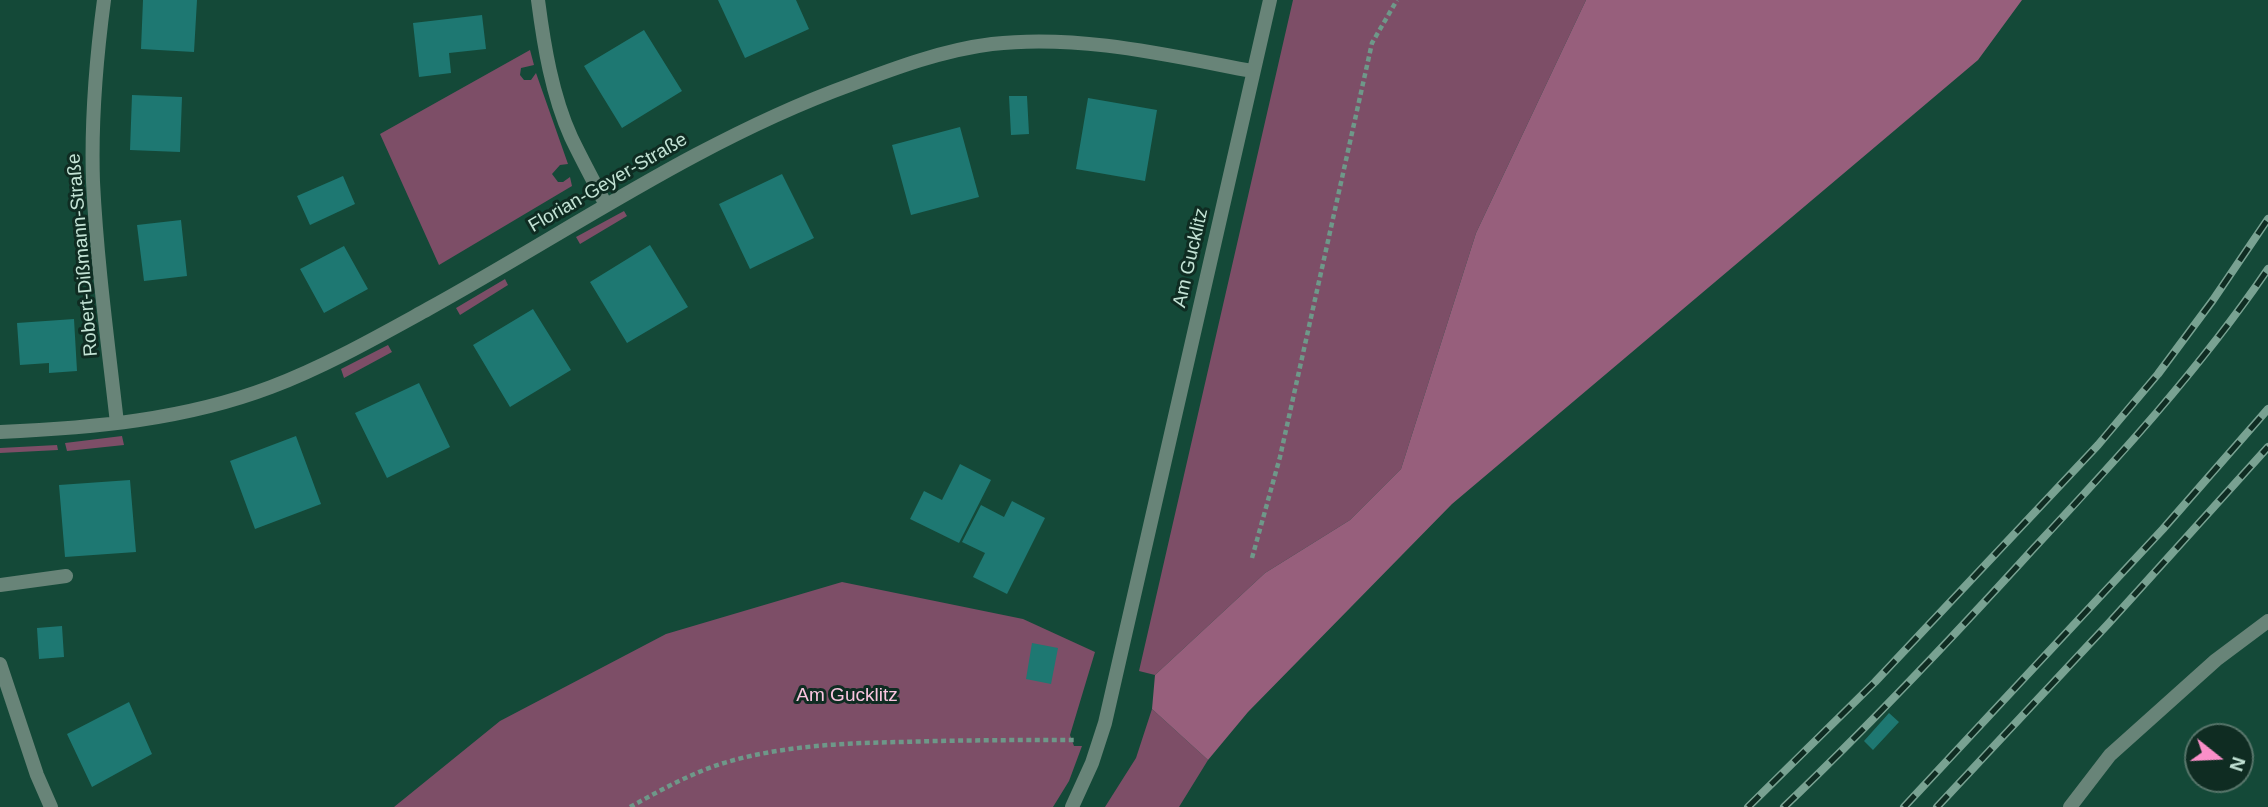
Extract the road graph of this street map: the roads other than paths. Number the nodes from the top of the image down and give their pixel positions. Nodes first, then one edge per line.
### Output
1 (104, 0) edge
2 (538, 0) edge
3 (1270, 0) edge
4 (1252, 71) junction
5 (606, 205) junction
6 (117, 423) junction
7 (0, 432) edge
8 (66, 576) dead end
9 (0, 584) edge
10 (2268, 621) edge
11 (0, 664) edge
12 (51, 807) edge
13 (1072, 807) edge
14 (2070, 807) edge

1 - 6 street, Robert-Dißmann-Straße
2 - 5 street
3 - 4 street, Am Gucklitz
4 - 5 street, Florian-Geyer-Straße
4 - 13 street, Am Gucklitz
5 - 6 street, Florian-Geyer-Straße
6 - 7 street, Florian-Geyer-Straße
8 - 9 street
10 - 14 street
11 - 12 street

